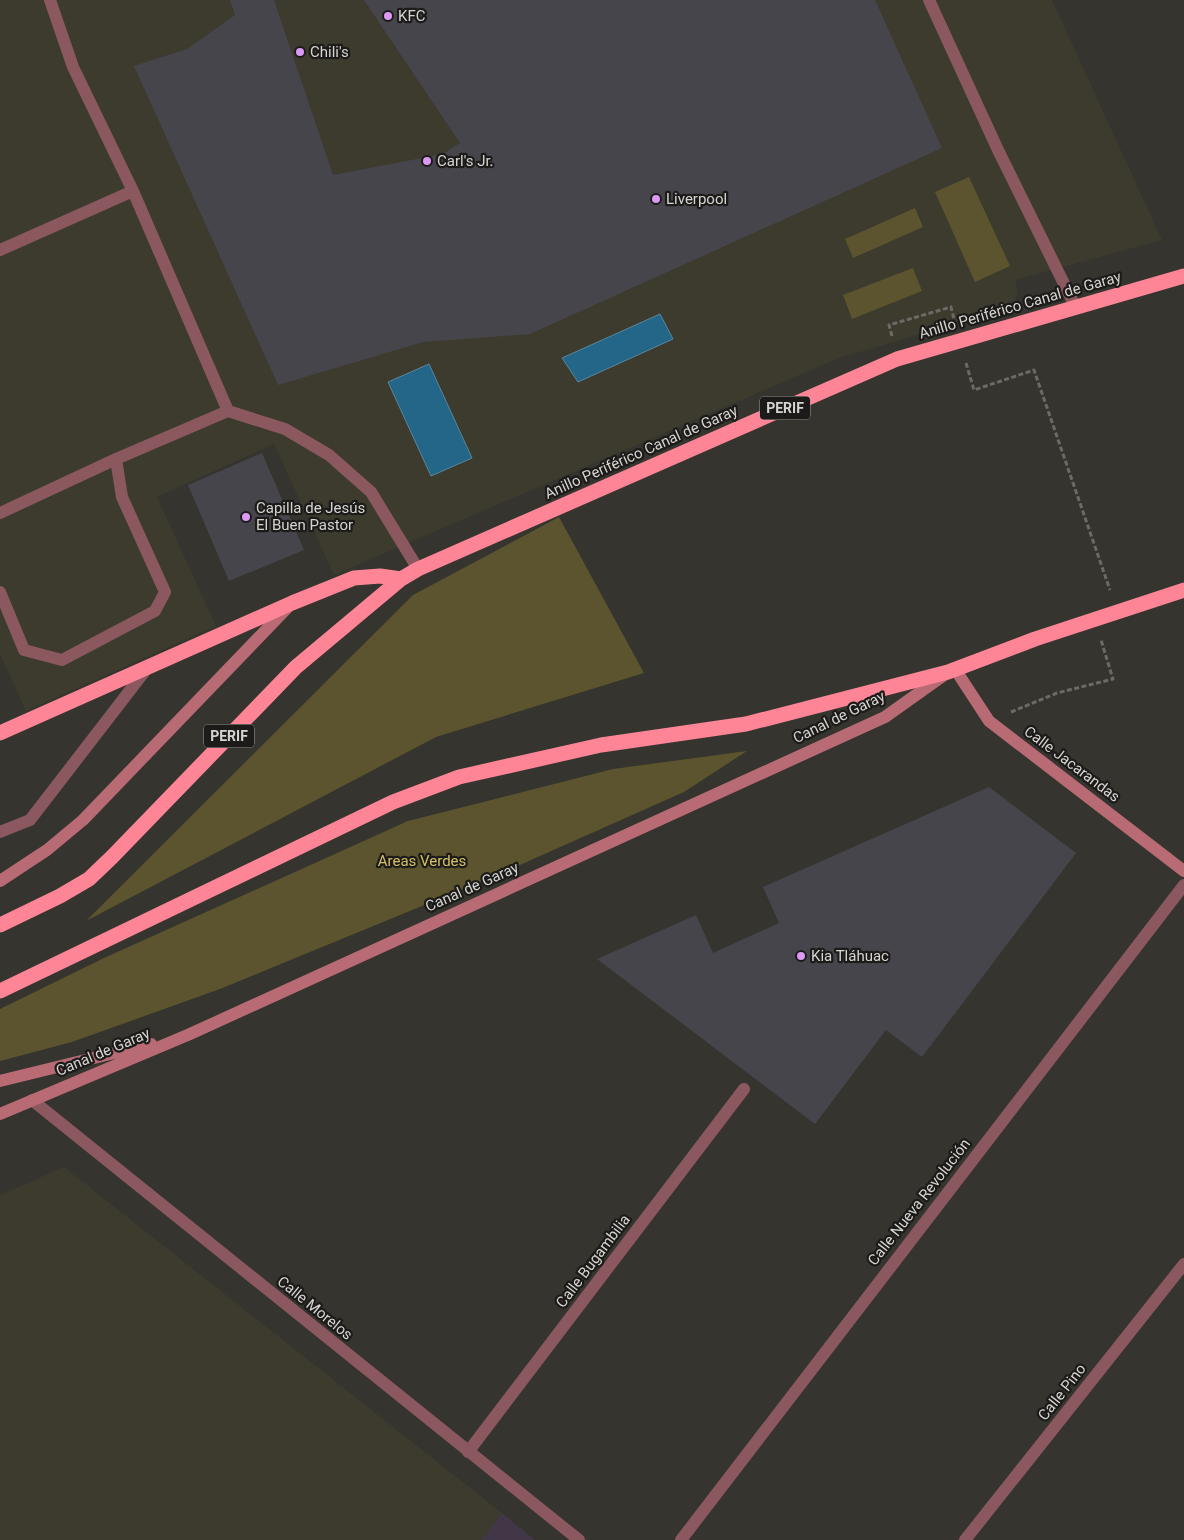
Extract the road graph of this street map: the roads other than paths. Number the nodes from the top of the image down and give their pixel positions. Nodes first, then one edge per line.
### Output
1 (50, 0) edge
2 (929, 0) edge
3 (133, 191) junction
4 (0, 250) edge
5 (1184, 276) edge
6 (1076, 308) junction
7 (228, 411) junction
8 (116, 459) junction
9 (0, 513) edge
10 (418, 569) junction
11 (401, 579) junction
12 (1184, 590) edge
13 (0, 592) edge
14 (292, 603) junction
15 (148, 667) junction
16 (952, 670) junction
17 (0, 733) edge
18 (0, 832) edge
19 (1184, 871) edge
20 (0, 882) edge
21 (1184, 885) edge
22 (0, 925) edge
23 (0, 991) edge
24 (190, 1034) junction
25 (0, 1081) edge
26 (744, 1089) dead end
27 (32, 1100) junction
28 (0, 1114) edge
29 (1184, 1264) edge
30 (468, 1452) junction
31 (579, 1540) edge
32 (680, 1540) edge
33 (965, 1540) edge

1 - 3 street
2 - 6 street
3 - 4 street
3 - 7 street
5 - 6 highway, Anillo Periférico Canal de Garay / PERIF
6 - 10 highway, Anillo Periférico Canal de Garay / PERIF
7 - 8 street
7 - 10 street
8 - 9 street
8 - 13 street
10 - 11 highway, Anillo Periférico Canal de Garay / PERIF
11 - 14 highway
11 - 22 highway, PERIF
12 - 16 highway
14 - 15 highway
14 - 20 main road
15 - 17 highway
15 - 18 street
16 - 19 main road, Calle Jacarandas
16 - 23 highway
16 - 24 main road, Canal de Garay
21 - 32 street, Calle Nueva Revolución
24 - 25 main road
24 - 27 main road, Canal de Garay
26 - 30 street, Calle Bugambilia
27 - 28 main road, Canal de Garay
27 - 30 street, Calle Morelos
29 - 33 street, Calle Pino
30 - 31 street, Calle Morelos

